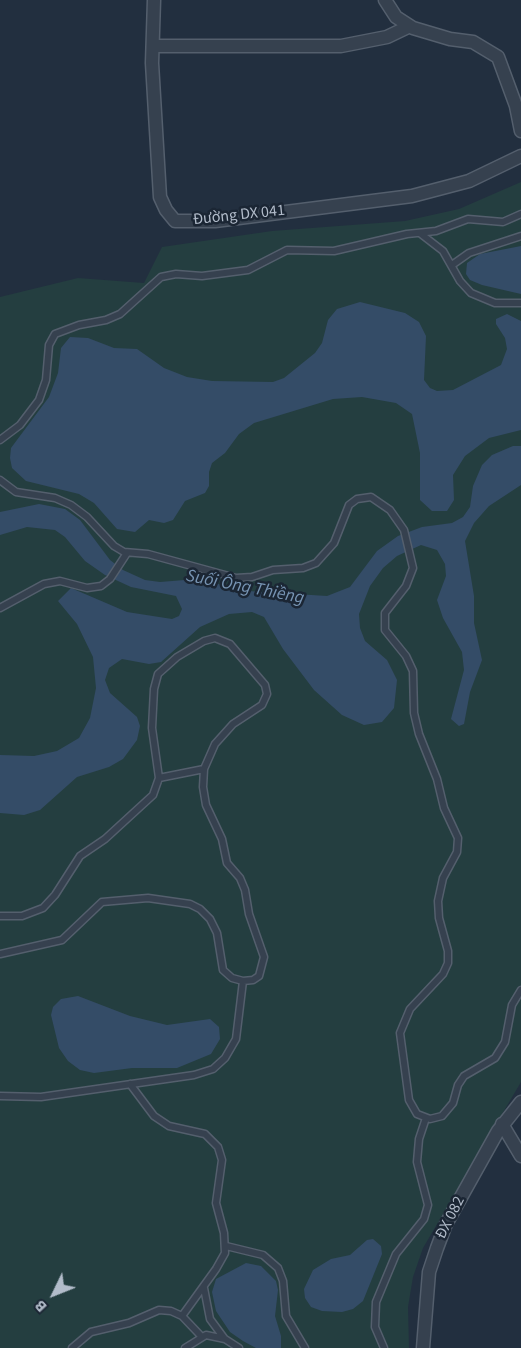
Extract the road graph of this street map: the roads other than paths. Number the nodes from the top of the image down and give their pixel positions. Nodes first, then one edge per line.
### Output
1 (154, 0) edge
2 (385, 0) edge
3 (410, 26) junction
4 (153, 46) junction
5 (521, 130) edge
6 (521, 156) edge
7 (521, 214) edge
8 (417, 233) junction
9 (521, 236) edge
10 (452, 265) junction
11 (521, 303) edge
12 (0, 440) edge
13 (0, 480) edge
14 (127, 553) junction
15 (0, 608) edge
16 (204, 769) junction
17 (159, 778) junction
18 (0, 916) edge
19 (0, 954) edge
20 (243, 981) junction
21 (521, 990) edge
22 (130, 1084) junction
23 (0, 1096) edge
24 (521, 1102) edge
25 (426, 1118) junction
26 (502, 1124) junction
27 (521, 1156) edge
28 (225, 1246) junction
29 (204, 1287) junction
30 (182, 1316) junction
31 (201, 1336) junction
32 (225, 1339) junction
33 (72, 1348) edge
34 (185, 1348) edge
35 (239, 1348) edge
36 (305, 1348) edge
37 (384, 1348) edge
38 (423, 1348) edge

1 - 4 street, Đường DX 041
2 - 3 street
3 - 4 street
3 - 5 street
4 - 6 street, Đường DX 041
7 - 8 lane
8 - 10 lane
8 - 12 lane
9 - 10 lane
10 - 11 lane
13 - 14 lane
14 - 15 lane
14 - 25 lane
16 - 17 lane
16 - 17 lane
16 - 20 lane
17 - 18 lane
19 - 20 lane
20 - 22 lane
21 - 25 lane
22 - 23 lane
22 - 28 lane
24 - 26 street, ĐX 082
25 - 37 lane
26 - 27 street
26 - 38 street, ĐX 082
28 - 29 lane
28 - 36 lane
29 - 30 lane
29 - 32 lane
30 - 31 lane
30 - 33 lane
31 - 32 lane
31 - 34 lane
32 - 35 lane

